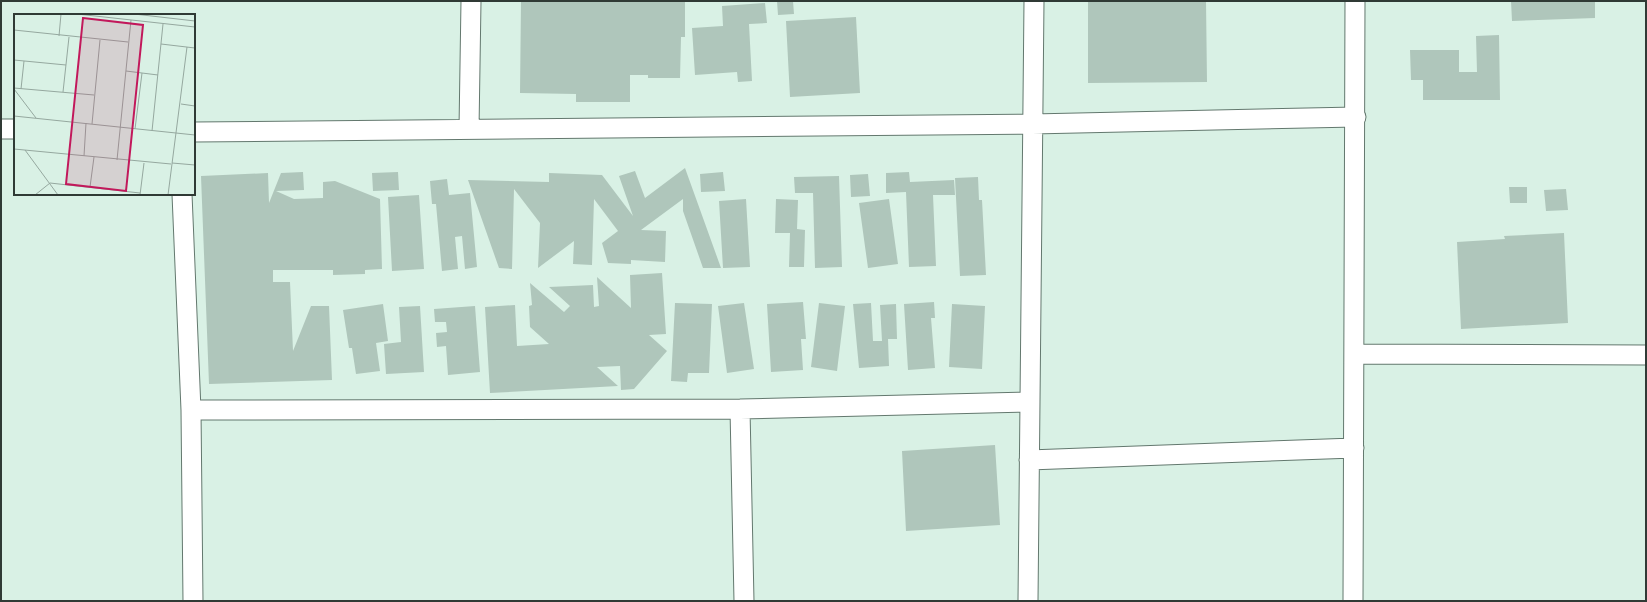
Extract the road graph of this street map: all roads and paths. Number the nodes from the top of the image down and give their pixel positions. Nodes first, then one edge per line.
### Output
1 (472, 1) edge
2 (1034, 1) edge
3 (1355, 1) edge
4 (1356, 116) junction
5 (1032, 124) junction
6 (1, 129) edge
7 (469, 129) junction
8 (14, 130) edge
9 (195, 132) edge
10 (182, 195) edge
11 (1355, 354) junction
12 (1646, 355) edge
13 (1029, 402) junction
14 (740, 409) junction
15 (191, 410) junction
16 (1354, 448) junction
17 (1029, 460) junction
18 (193, 601) edge
19 (744, 601) edge
20 (1028, 601) edge
21 (1354, 601) edge

1 - 7 street
2 - 5 street
3 - 4 street
4 - 5 street
4 - 11 street
5 - 7 street
5 - 13 street
6 - 8 street
7 - 9 street
10 - 15 street
11 - 12 street
11 - 16 street
13 - 14 street
13 - 17 street
14 - 15 street
14 - 19 street
15 - 18 street
16 - 17 street
16 - 21 street
17 - 20 street

